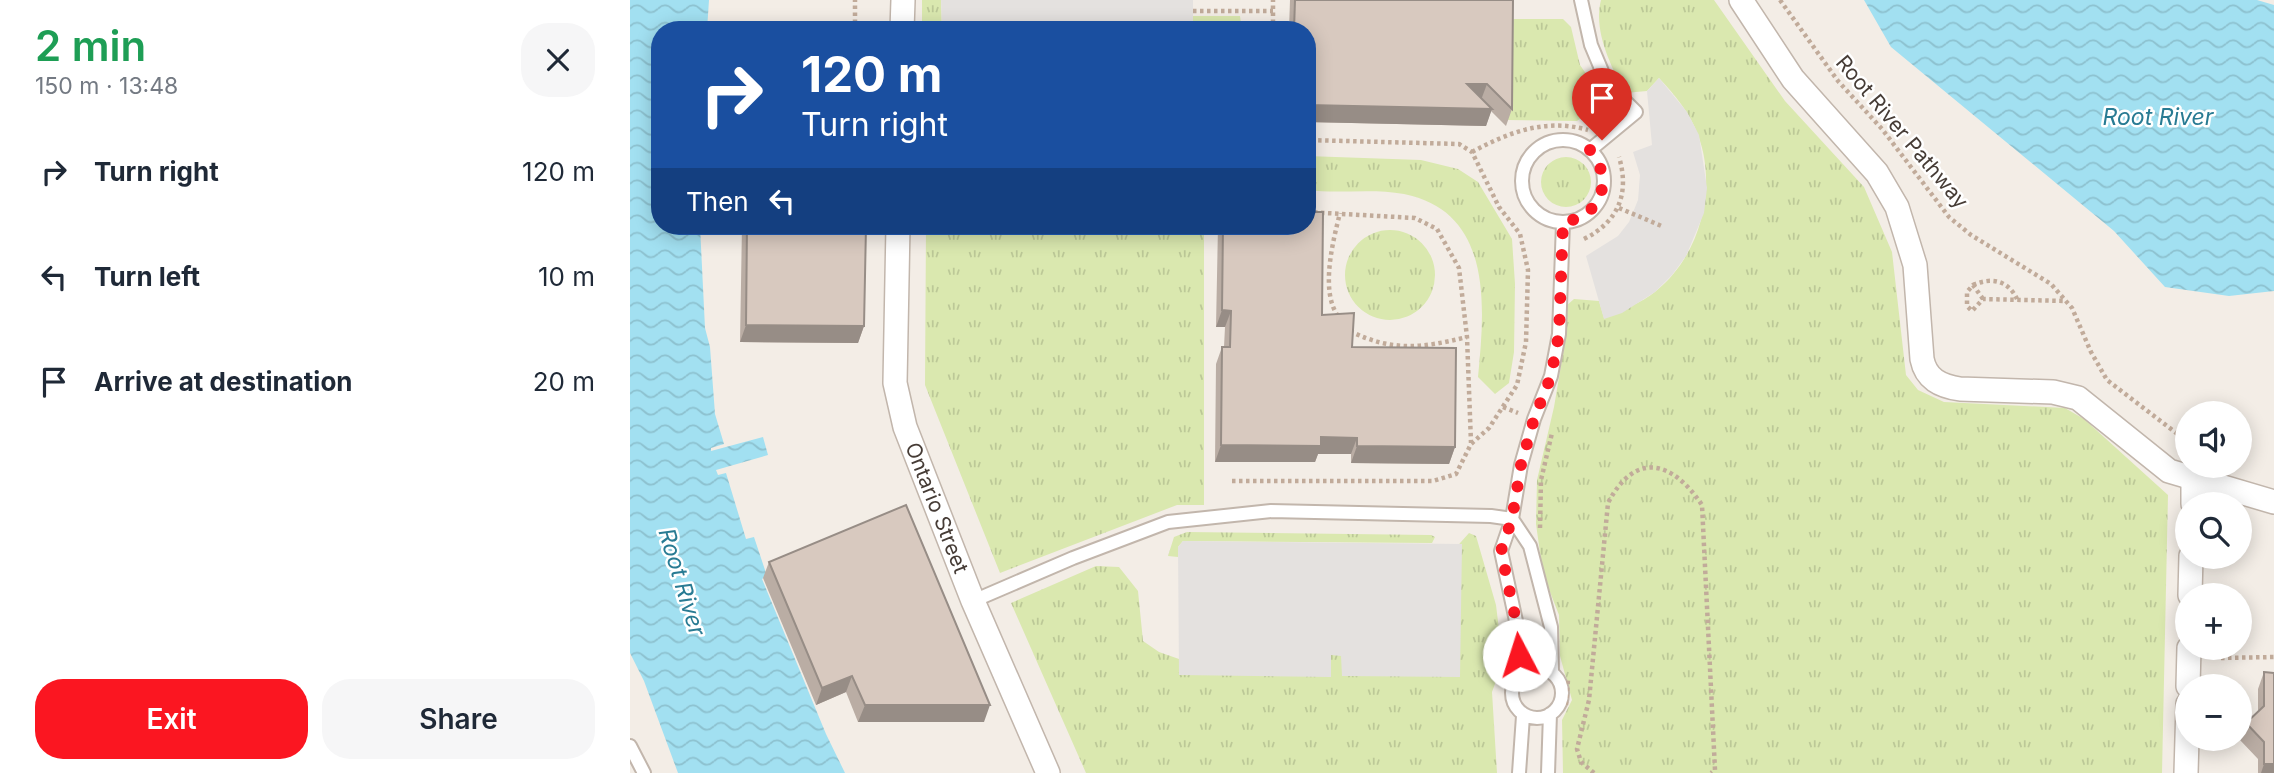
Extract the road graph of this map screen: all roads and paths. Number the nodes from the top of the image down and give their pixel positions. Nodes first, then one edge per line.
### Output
1 (855, 0) edge
2 (903, 0) edge
3 (1273, 0) edge
4 (1581, 0) edge
5 (1741, 0) edge
6 (1780, 0) edge
7 (1193, 11) dead end
8 (1273, 11) junction
9 (855, 21) edge
10 (902, 21) edge
11 (1273, 21) edge
12 (1592, 132) dead end
13 (1316, 140) edge
14 (1590, 150) junction
15 (1472, 152) junction
16 (1619, 157) dead end
17 (1619, 208) junction
18 (1316, 212) edge
19 (1339, 213) junction
20 (1563, 222) junction
21 (1664, 227) dead end
22 (898, 235) edge
23 (1584, 239) dead end
24 (1973, 285) junction
25 (1983, 299) junction
26 (2017, 299) junction
27 (2067, 301) junction
28 (1340, 319) edge
29 (1348, 330) edge
30 (1467, 337) junction
31 (2175, 432) edge
32 (1471, 444) junction
33 (2175, 473) edge
34 (2193, 478) joint
35 (1232, 481) dead end
36 (2193, 492) edge
37 (2274, 502) edge
38 (1512, 519) junction
39 (973, 601) junction
40 (2252, 657) edge
41 (2274, 657) edge
42 (1552, 672) junction
43 (1519, 676) junction
44 (1550, 714) junction
45 (1523, 716) junction
46 (630, 746) edge
47 (2187, 751) edge
48 (643, 773) edge
49 (1048, 773) edge
50 (1519, 773) edge
51 (1548, 773) edge
52 (1594, 773) edge
53 (1711, 773) edge
54 (2186, 773) edge

1 - 9 path
2 - 10 street
3 - 8 path
4 - 14 lane
5 - 33 street
6 - 27 path, Root River Pathway
7 - 8 path
8 - 11 path
12 - 15 path
13 - 15 path
14 - 20 lane
14 - 20 lane
15 - 32 path
16 - 17 path
17 - 21 path
17 - 23 path
18 - 19 path
19 - 28 path
19 - 30 path
20 - 38 lane
22 - 39 street, Ontario Street
24 - 25 path
24 - 25 path
24 - 26 path
25 - 26 path
26 - 27 path
27 - 31 path, Root River Pathway
29 - 30 path
30 - 32 path
32 - 35 path
34 - 36 street
34 - 37 street
38 - 39 lane
38 - 42 lane
38 - 43 lane
39 - 49 street, Ontario Street
40 - 41 path
42 - 43 lane
42 - 44 lane
43 - 45 lane
44 - 45 lane
44 - 51 lane
45 - 50 lane
46 - 48 lane
47 - 54 street
52 - 53 path

